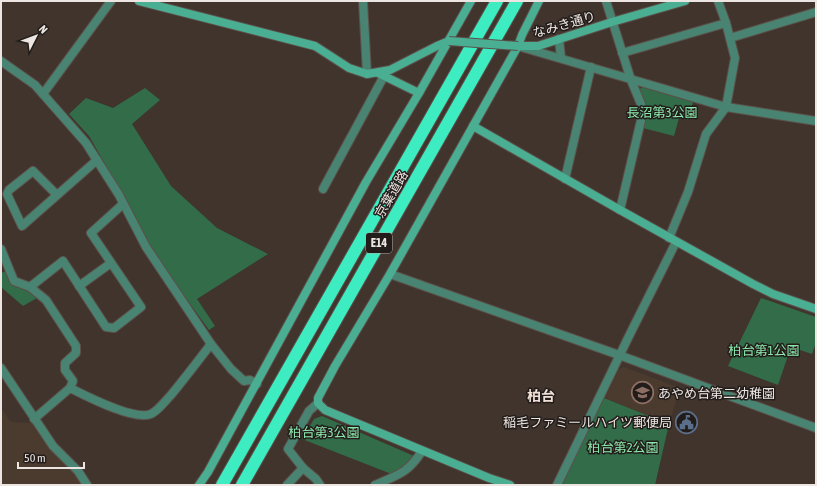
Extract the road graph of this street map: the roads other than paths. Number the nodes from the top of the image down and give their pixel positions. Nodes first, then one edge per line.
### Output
1 (111, 1) edge
2 (138, 1) edge
3 (363, 1) edge
4 (471, 1) edge
5 (497, 1) edge
6 (517, 1) edge
7 (539, 1) edge
8 (606, 1) edge
9 (685, 1) edge
10 (718, 1) edge
11 (160, 3) edge
12 (816, 12) edge
13 (612, 22) junction
14 (726, 23) junction
15 (730, 38) junction
16 (559, 39) junction
17 (448, 41) junction
18 (518, 46) junction
19 (622, 53) junction
20 (561, 58) junction
21 (1, 61) edge
22 (591, 68) junction
23 (368, 74) junction
24 (381, 74) junction
25 (631, 80) junction
26 (419, 93) junction
27 (43, 94) junction
28 (726, 107) junction
29 (816, 121) edge
30 (473, 126) junction
31 (97, 160) junction
32 (565, 179) junction
33 (323, 189) dead end
34 (57, 195) junction
35 (123, 204) junction
36 (620, 210) junction
37 (673, 240) junction
38 (1, 249) edge
39 (111, 262) junction
40 (390, 274) junction
41 (79, 286) junction
42 (30, 288) junction
43 (816, 309) edge
44 (211, 344) junction
45 (620, 355) junction
46 (1, 368) edge
47 (257, 384) junction
48 (70, 388) junction
49 (318, 403) junction
50 (34, 419) junction
51 (816, 428) edge
52 (422, 451) junction
53 (303, 468) junction
54 (87, 485) edge
55 (199, 485) edge
56 (222, 485) edge
57 (242, 485) edge
58 (287, 485) edge
59 (320, 485) edge
60 (375, 485) edge
61 (510, 485) edge
62 (557, 485) edge

1 - 27 street
2 - 11 street
3 - 23 street
4 - 17 street
5 - 56 highway, 京葉道路 / E14
6 - 57 highway, 京葉道路 / E14
7 - 18 street
8 - 13 street
9 - 13 street, なみき通り
10 - 14 street
11 - 23 street
12 - 15 street
13 - 16 street, なみき通り
13 - 19 street
14 - 15 street
14 - 19 street
15 - 28 street
16 - 18 street, なみき通り
16 - 20 street
17 - 18 street, なみき通り, bridge
17 - 24 street
17 - 26 street
18 - 20 street
18 - 30 street
19 - 25 street
20 - 22 street
21 - 27 street
22 - 25 street
22 - 32 street
23 - 24 street
24 - 26 street
24 - 33 street
25 - 28 street
25 - 36 street
26 - 47 street
27 - 31 street
28 - 29 street
28 - 37 street
30 - 32 street
30 - 40 street
31 - 34 street
31 - 35 street
32 - 36 street
34 - 34 street
35 - 39 street
35 - 44 street
36 - 37 street
37 - 43 street
37 - 45 street
38 - 42 street
39 - 41 street
39 - 41 street
40 - 45 street
40 - 49 street
41 - 42 street
42 - 48 street
44 - 47 street
44 - 48 street
45 - 51 street
45 - 62 street
46 - 50 street
47 - 55 street
48 - 50 street
49 - 52 street
49 - 53 street
50 - 54 street
52 - 60 street
52 - 61 street
53 - 58 street
53 - 59 street

